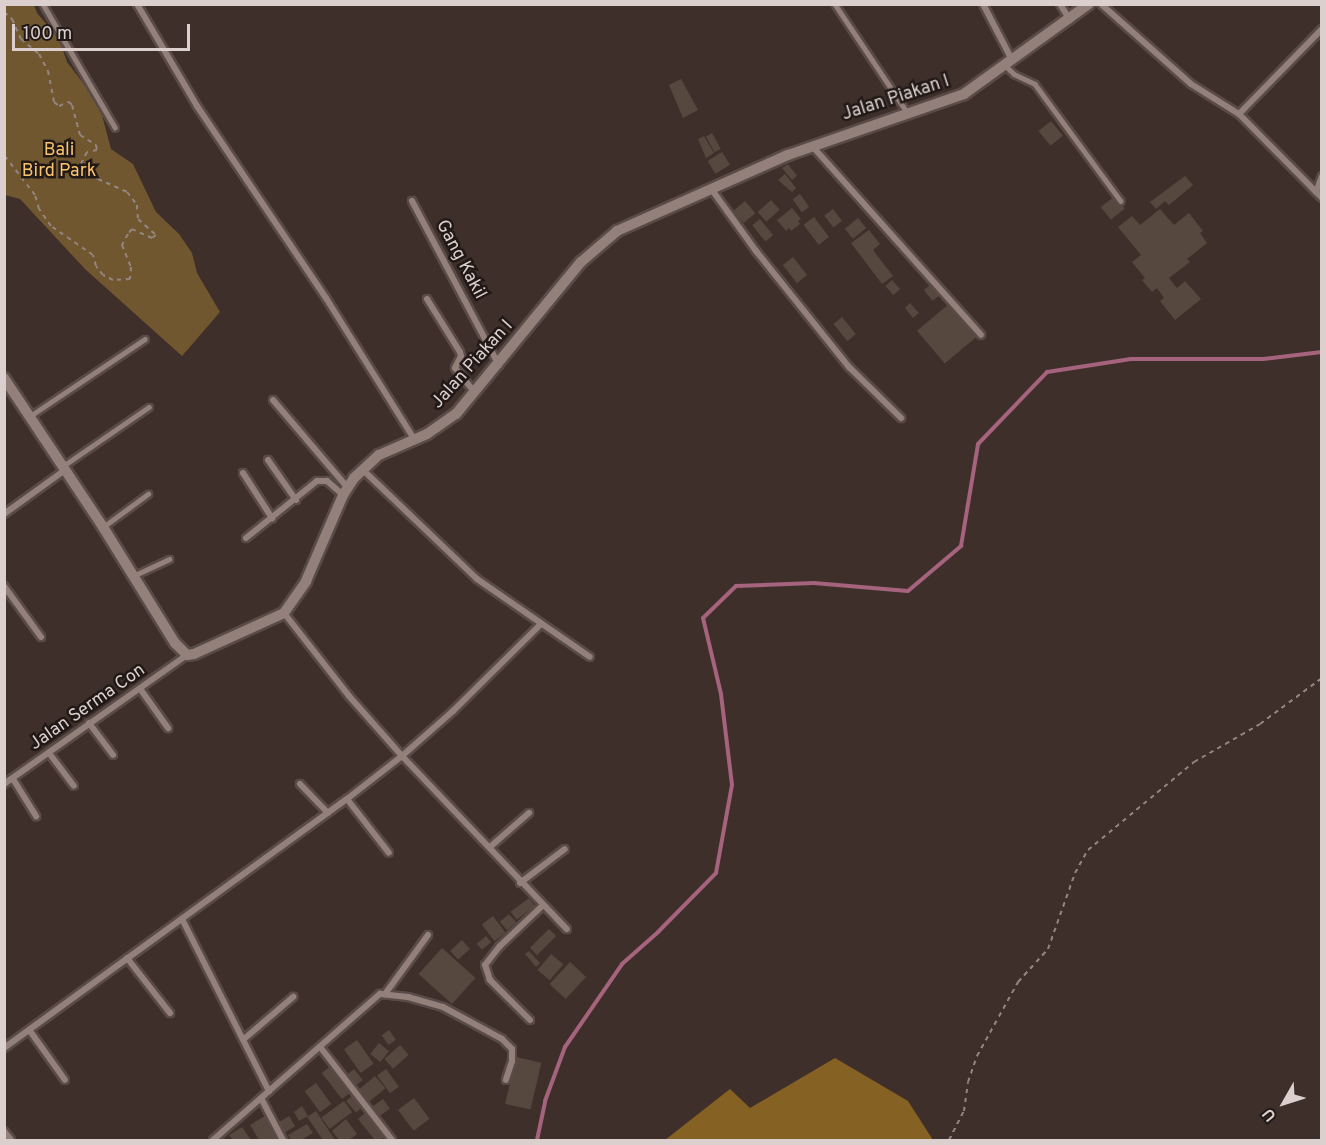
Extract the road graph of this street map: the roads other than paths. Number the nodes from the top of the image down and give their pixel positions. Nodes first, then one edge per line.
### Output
1 (43, 4) edge
2 (137, 4) edge
3 (835, 4) edge
4 (983, 4) edge
5 (1060, 4) edge
6 (1089, 4) edge
7 (1101, 4) edge
8 (1071, 20) junction
9 (1322, 29) edge
10 (1010, 64) junction
11 (908, 114) junction
12 (1239, 114) junction
13 (115, 127) dead end
14 (813, 146) junction
15 (1322, 176) edge
16 (712, 190) junction
17 (1316, 192) junction
18 (1322, 198) edge
19 (411, 201) dead end
20 (1121, 201) dead end
21 (427, 299) dead end
22 (981, 335) dead end
23 (144, 339) dead end
24 (499, 365) junction
25 (4, 378) edge
26 (475, 393) junction
27 (273, 400) dead end
28 (149, 407) dead end
29 (30, 416) junction
30 (901, 418) dead end
31 (414, 439) junction
32 (268, 460) dead end
33 (64, 468) junction
34 (362, 469) junction
35 (243, 473) dead end
36 (345, 491) junction
37 (148, 494) dead end
38 (296, 500) junction
39 (4, 514) edge
40 (272, 518) junction
41 (103, 527) junction
42 (246, 538) dead end
43 (169, 558) dead end
44 (133, 576) junction
45 (4, 586) edge
46 (284, 613) junction
47 (541, 624) junction
48 (41, 637) dead end
49 (187, 655) junction
50 (590, 657) dead end
51 (141, 690) junction
52 (89, 723) junction
53 (168, 728) dead end
54 (49, 753) junction
55 (113, 755) dead end
56 (402, 756) junction
57 (13, 779) junction
58 (4, 784) edge
59 (300, 784) dead end
60 (74, 786) dead end
61 (347, 799) junction
62 (328, 813) junction
63 (529, 813) dead end
64 (36, 816) dead end
65 (490, 847) junction
66 (565, 849) dead end
67 (389, 853) dead end
68 (520, 883) junction
69 (543, 905) junction
70 (182, 919) junction
71 (567, 929) dead end
72 (428, 935) dead end
73 (127, 958) junction
74 (385, 994) junction
75 (293, 997) dead end
76 (170, 1013) dead end
77 (530, 1020) dead end
78 (30, 1031) junction
79 (244, 1039) junction
80 (4, 1048) edge
81 (321, 1048) junction
82 (65, 1080) dead end
83 (506, 1080) dead end
84 (269, 1090) junction
85 (261, 1098) junction
86 (4, 1131) edge
87 (11, 1140) edge
88 (213, 1140) edge
89 (283, 1140) edge
90 (392, 1140) edge

1 - 13 lane
2 - 31 street
3 - 11 lane
4 - 10 street
5 - 8 street
6 - 8 street, Jalan Piakan I
7 - 12 street
8 - 10 street, Jalan Piakan I
9 - 12 street
10 - 11 street, Jalan Piakan I
10 - 20 lane
11 - 14 street, Jalan Piakan I
12 - 17 street
14 - 16 street, Jalan Piakan I
14 - 22 street
15 - 17 street
16 - 24 street, Jalan Piakan I
16 - 30 street
17 - 18 street
19 - 24 street, Gang Kakil
21 - 26 street
23 - 29 lane
24 - 26 street, Jalan Piakan I
25 - 29 street
26 - 31 street, Jalan Piakan I
27 - 36 street
28 - 33 lane
29 - 33 street
31 - 34 street, Jalan Piakan I
32 - 38 street
33 - 39 street
33 - 41 street
34 - 36 street, Jalan Piakan I
34 - 47 street
35 - 40 street
36 - 38 street
36 - 46 street, Jalan Piakan I
37 - 41 lane
38 - 40 street
40 - 42 street
41 - 44 street
43 - 44 lane
44 - 49 street
45 - 48 street
46 - 49 street, Jalan Piakan I
46 - 56 street
47 - 50 street
47 - 56 street
49 - 51 street, Jalan Serma Con
51 - 52 street, Jalan Serma Con
51 - 53 street
52 - 54 street, Jalan Serma Con
52 - 55 street
54 - 57 street, Jalan Serma Con
54 - 60 street
56 - 61 street
56 - 65 street
57 - 58 street, Jalan Serma Con
57 - 64 street
59 - 62 street
61 - 62 street
61 - 67 street
62 - 70 street
63 - 65 street
65 - 68 street
66 - 68 street
68 - 69 street
69 - 71 street
69 - 77 street
70 - 73 street
70 - 79 street
72 - 74 street
73 - 76 street
73 - 78 street
74 - 81 street
74 - 83 street
75 - 79 street
78 - 80 street
78 - 82 street
79 - 84 street
81 - 84 street
81 - 90 street
84 - 85 street
85 - 88 street
85 - 89 street
86 - 87 street

